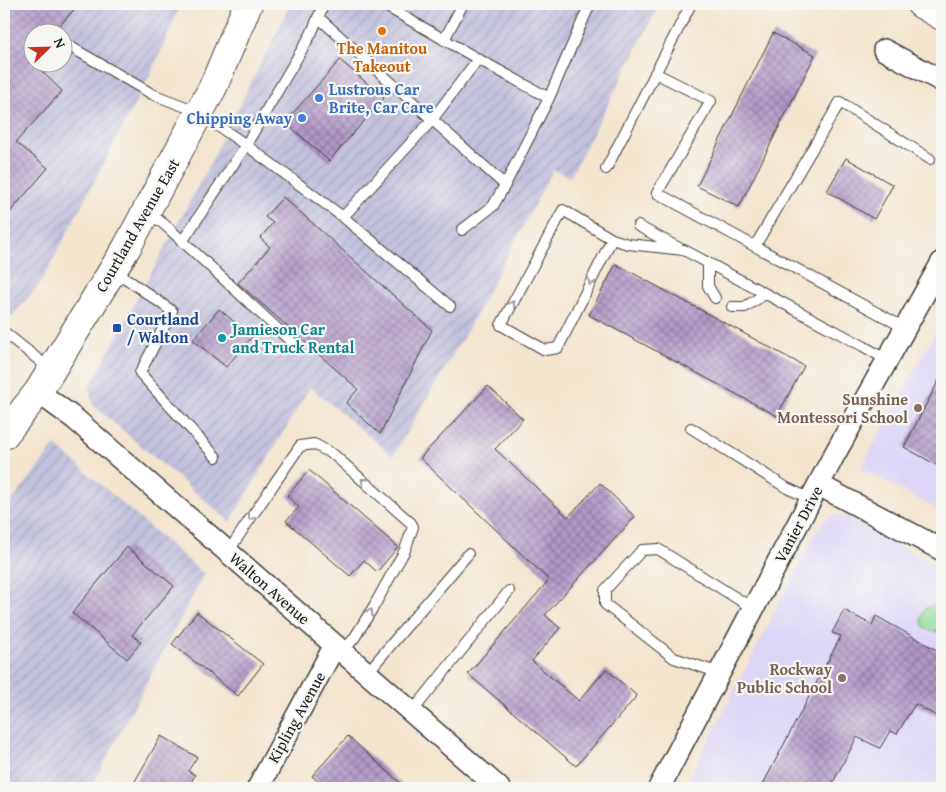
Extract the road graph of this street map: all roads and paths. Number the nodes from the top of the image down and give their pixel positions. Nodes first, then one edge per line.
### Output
1 (248, 4) edge
2 (324, 4) edge
3 (382, 4) edge
4 (463, 4) edge
5 (590, 4) edge
6 (691, 4) edge
7 (921, 4) edge
8 (392, 7) edge
9 (942, 16) edge
10 (318, 17) junction
11 (444, 40) junction
12 (72, 48) edge
13 (884, 50) dead end
14 (478, 59) junction
15 (655, 73) junction
16 (942, 81) edge
17 (548, 98) junction
18 (199, 112) junction
19 (432, 120) junction
20 (246, 145) junction
21 (930, 159) dead end
22 (606, 169) dead end
23 (505, 185) junction
24 (147, 211) junction
25 (343, 217) junction
26 (638, 226) dead end
27 (462, 230) dead end
28 (612, 238) junction
29 (182, 242) junction
30 (755, 246) junction
31 (684, 250) junction
32 (942, 262) edge
33 (708, 263) junction
34 (113, 270) junction
35 (765, 294) junction
36 (715, 298) dead end
37 (450, 306) dead end
38 (732, 307) dead end
39 (905, 328) junction
40 (4, 332) edge
41 (295, 345) dead end
42 (887, 360) junction
43 (44, 381) junction
44 (691, 428) dead end
45 (4, 435) edge
46 (216, 457) dead end
47 (815, 492) junction
48 (942, 550) edge
49 (228, 552) junction
50 (468, 554) dead end
51 (509, 591) dead end
52 (754, 608) junction
53 (339, 649) junction
54 (720, 673) junction
55 (367, 674) junction
56 (412, 712) junction
57 (258, 788) edge
58 (499, 788) edge
59 (659, 788) edge

1 - 18 main road, Courtland Avenue East
2 - 10 lane
3 - 8 lane
4 - 11 lane
5 - 17 lane
6 - 15 lane
7 - 9 main road
8 - 11 lane
10 - 19 lane
10 - 20 lane
11 - 14 lane
12 - 18 lane
13 - 16 street
14 - 17 lane
14 - 19 lane
15 - 22 lane
15 - 30 lane
17 - 23 lane
18 - 20 lane
18 - 24 main road, Courtland Avenue East
19 - 23 lane
19 - 25 lane
20 - 25 lane
20 - 29 lane
21 - 30 lane
23 - 27 lane
24 - 29 lane
24 - 34 main road, Courtland Avenue East
25 - 37 lane
26 - 31 lane
28 -> 28 lane
28 - 31 lane
29 - 41 lane
30 - 39 lane
31 - 33 lane
32 - 39 street, Vanier Drive
33 - 35 lane
33 - 36 lane
34 - 43 main road, Courtland Avenue East
34 - 46 lane
35 - 38 lane
35 - 42 lane
39 - 42 street, Vanier Drive
40 - 43 lane
42 - 47 street, Vanier Drive
43 - 45 main road, Courtland Avenue East
43 - 49 street, Walton Avenue
44 - 47 lane
47 - 48 street
47 - 52 street, Vanier Drive
49 - 53 street, Walton Avenue
53 -> 49 lane
50 - 55 lane
51 - 56 lane
52 - 54 street, Vanier Drive
52 - 54 lane
53 - 55 street, Walton Avenue
53 - 57 street, Kipling Avenue
54 - 59 street, Vanier Drive
55 - 56 street, Walton Avenue
56 - 58 street, Walton Avenue

